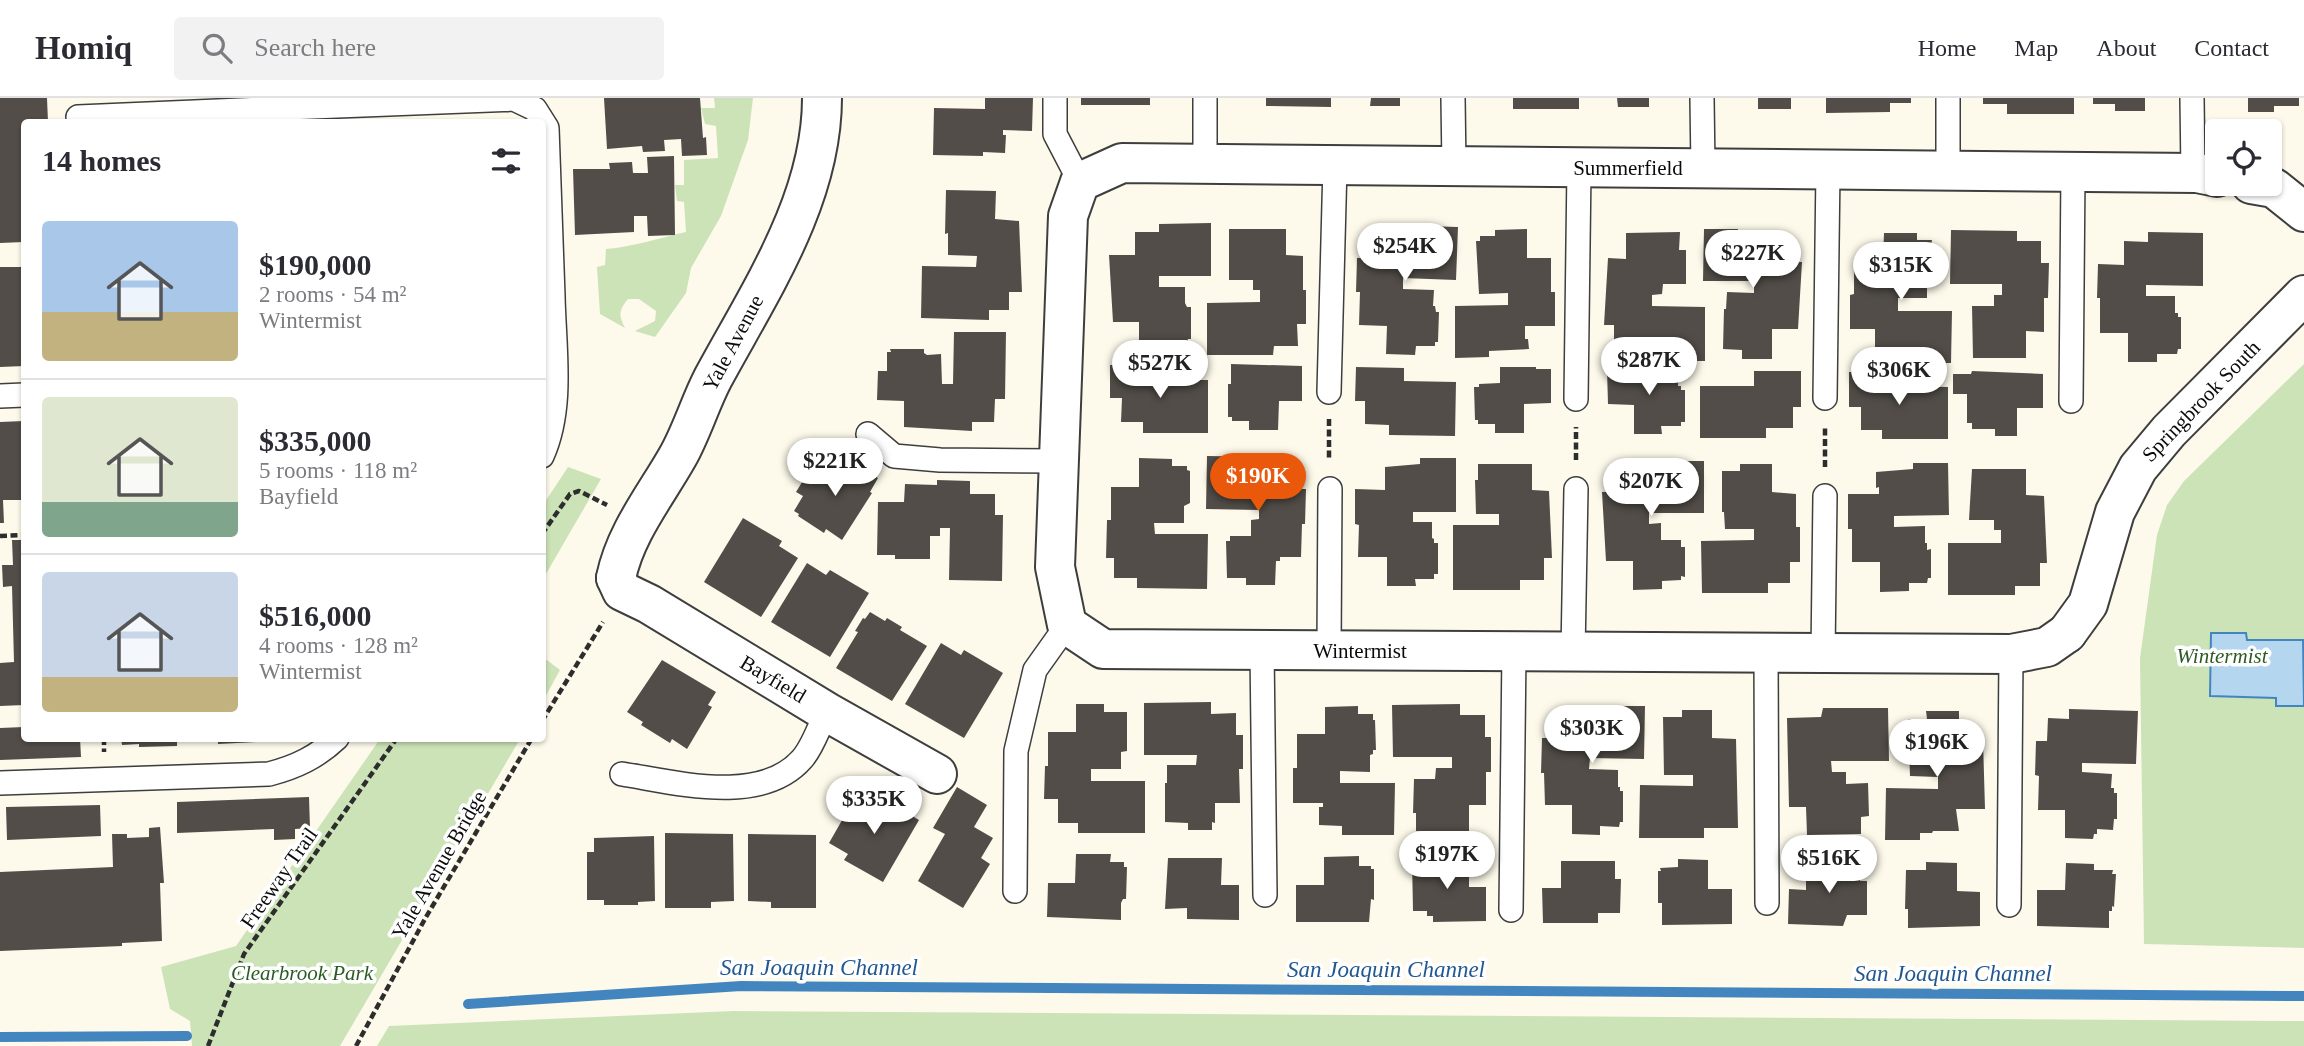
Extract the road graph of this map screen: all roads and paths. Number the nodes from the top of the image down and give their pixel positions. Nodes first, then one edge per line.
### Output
1 (822, 98) edge
2 (1055, 98) edge
3 (1205, 98) edge
4 (1453, 98) edge
5 (1702, 98) edge
6 (1948, 98) edge
7 (2192, 98) edge
8 (287, 115) edge
9 (78, 117) dead end
10 (541, 119) edge
11 (546, 126) edge
12 (1205, 164) junction
13 (1335, 165) junction
14 (1454, 167) junction
15 (1579, 168) junction
16 (1703, 168) junction
17 (1828, 170) junction
18 (1948, 171) junction
19 (2073, 172) junction
20 (2205, 175) edge
21 (2282, 194) edge
22 (1074, 199) junction
23 (2304, 212) edge
24 (2304, 295) edge
25 (548, 338) edge
26 (1329, 392) joint
27 (21, 395) edge
28 (0, 396) edge
29 (1825, 398) joint
30 (1576, 399) joint
31 (2071, 401) dead end
32 (868, 434) dead end
33 (546, 445) edge
34 (1059, 461) junction
35 (1330, 489) joint
36 (1576, 489) joint
37 (1825, 496) joint
38 (638, 524) junction
39 (546, 528) edge
40 (21, 535) edge
41 (0, 536) edge
42 (619, 585) junction
43 (1066, 625) junction
44 (2067, 633) joint
45 (1262, 650) junction
46 (1329, 650) junction
47 (1514, 652) junction
48 (1573, 652) junction
49 (1766, 654) junction
50 (1823, 654) junction
51 (2011, 654) junction
52 (827, 712) junction
53 (546, 714) edge
54 (333, 742) edge
55 (394, 742) edge
56 (530, 742) edge
57 (622, 774) dead end
58 (937, 774) dead end
59 (0, 783) edge
60 (1016, 891) dead end
61 (1265, 895) dead end
62 (1767, 903) dead end
63 (2009, 905) dead end
64 (1511, 911) dead end
65 (208, 1046) edge
66 (356, 1046) edge

1 - 38 street, Yale Avenue
2 - 22 lane
3 - 12 lane
4 - 14 lane
5 - 16 lane
6 - 18 lane
7 - 20 lane
8 - 9 lane
8 - 10 lane
11 - 25 lane
12 - 13 street, Summerfield
12 - 22 street, Summerfield
13 - 14 street, Summerfield
13 - 26 lane
14 - 15 street, Summerfield
15 - 16 street, Summerfield
15 - 30 lane
16 - 17 street, Summerfield
17 - 18 street, Summerfield
17 - 29 lane
18 - 19 street, Summerfield
19 - 20 street, Summerfield
19 - 31 lane
21 - 23 street
22 - 34 street
24 - 44 street, Springbrook South
25 - 33 lane
26 - 35 path
27 - 28 lane
29 - 37 path
30 - 36 path
32 - 34 lane
34 - 43 street
35 - 46 lane
36 - 48 lane
37 - 50 lane
38 - 39 path
38 - 42 street, Yale Avenue
40 - 41 path
42 - 52 street, Bayfield
42 - 53 path
43 - 45 street, Wintermist
43 - 60 lane
44 - 51 street, Wintermist
45 - 46 street, Wintermist
45 - 61 lane
46 - 47 street, Wintermist
47 - 48 street, Wintermist
47 - 64 lane
48 - 49 street, Wintermist
49 - 50 street, Wintermist
49 - 62 lane
50 - 51 street, Wintermist
51 - 63 lane
52 - 57 lane
52 - 58 street, Bayfield
54 - 59 lane
55 - 65 path, Freeway Trail
56 - 66 path, Yale Avenue Bridge

